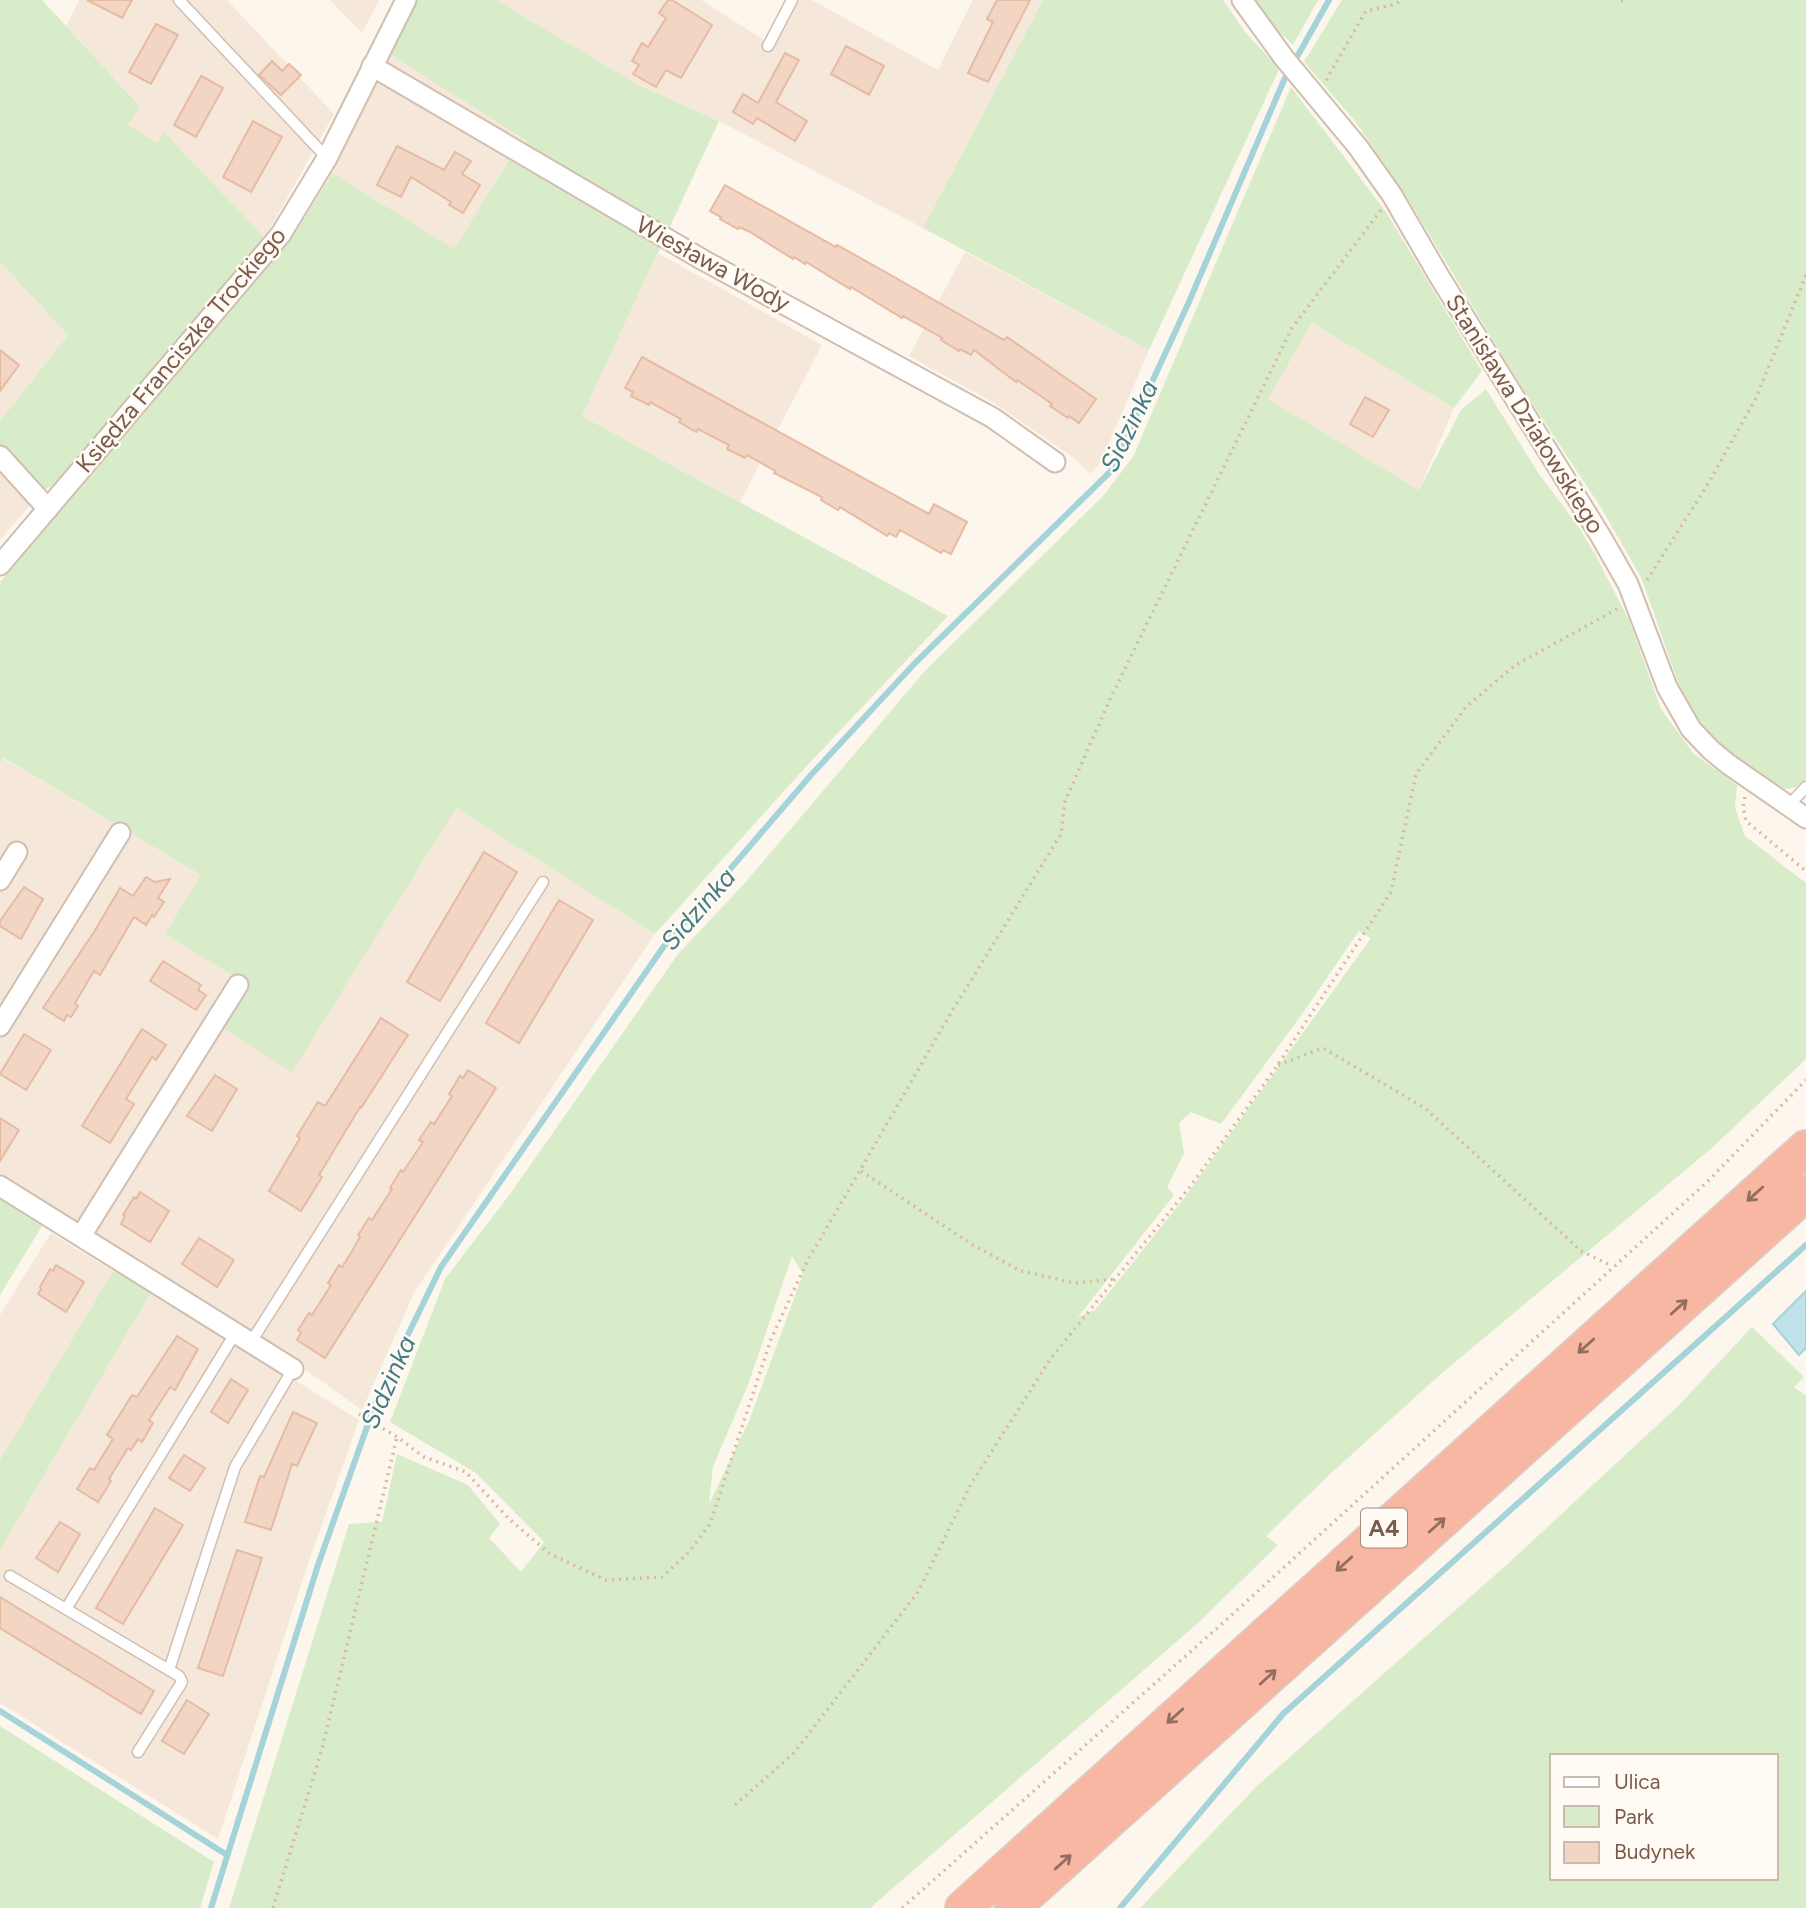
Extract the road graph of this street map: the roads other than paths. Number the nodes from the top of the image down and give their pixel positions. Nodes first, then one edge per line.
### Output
1 (180, 0) edge
2 (406, 0) edge
3 (792, 0) edge
4 (1242, 0) edge
5 (768, 46) dead end
6 (372, 66) junction
7 (327, 158) junction
8 (0, 456) edge
9 (1055, 462) dead end
10 (48, 509) junction
11 (0, 565) edge
12 (1806, 787) edge
13 (1788, 806) junction
14 (1806, 818) edge
15 (120, 833) dead end
16 (17, 852) dead end
17 (0, 880) edge
18 (543, 883) dead end
19 (238, 985) dead end
20 (0, 1026) edge
21 (1806, 1148) edge
22 (0, 1186) edge
23 (1806, 1193) edge
24 (81, 1236) junction
25 (244, 1337) junction
26 (293, 1369) joint
27 (10, 1576) dead end
28 (66, 1609) junction
29 (169, 1670) junction
30 (138, 1752) dead end
31 (963, 1908) edge
32 (1012, 1908) edge

1 - 7 lane
2 - 6 street, Księdza Franciszka Trockiego
3 - 5 lane
4 - 13 street, Stanisława Działowskiego
6 - 7 street, Księdza Franciszka Trockiego
6 - 9 street, Wiesława Wody
7 - 10 street, Księdza Franciszka Trockiego
8 - 10 street
10 - 11 street, Księdza Franciszka Trockiego
12 - 13 lane
13 - 14 street, Stanisława Działowskiego
15 - 20 street
16 - 17 street
18 - 25 lane
19 - 24 street
21 -> 31 highway, A4
22 - 24 street
32 -> 23 highway, A4
24 - 25 street
25 - 26 street
25 - 28 lane
26 - 29 lane
27 - 28 lane
28 - 29 lane
29 - 30 lane

